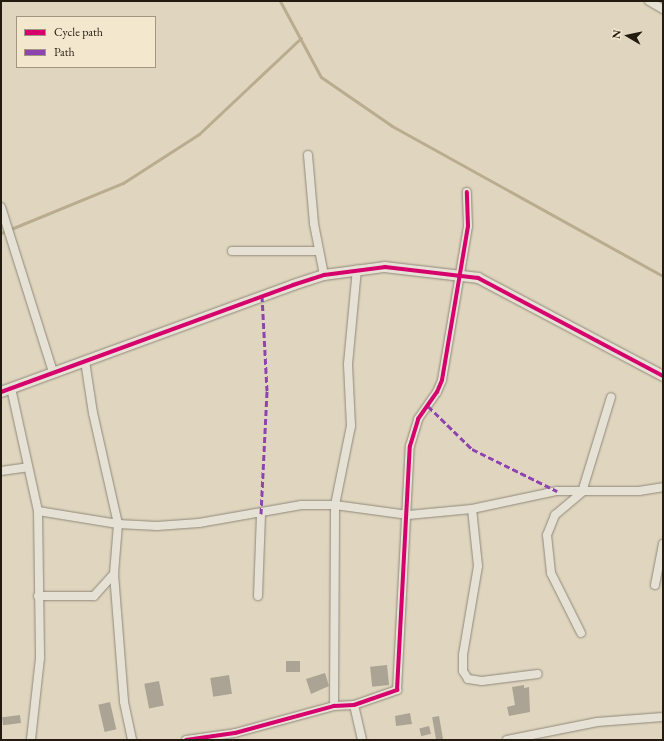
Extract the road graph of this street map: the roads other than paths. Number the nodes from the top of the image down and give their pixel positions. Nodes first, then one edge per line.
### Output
1 (649, 1) edge
2 (663, 9) edge
3 (308, 155) dead end
4 (467, 192) dead end
5 (1, 207) edge
6 (232, 251) dead end
7 (319, 251) junction
8 (357, 269) junction
9 (324, 275) junction
10 (460, 275) junction
11 (85, 361) junction
12 (53, 372) junction
13 (663, 376) edge
14 (11, 388) junction
15 (1, 392) edge
16 (611, 397) dead end
17 (28, 467) junction
18 (1, 471) edge
19 (663, 487) edge
20 (582, 492) junction
21 (335, 505) junction
22 (472, 509) junction
23 (38, 511) junction
24 (261, 514) junction
25 (408, 515) junction
26 (118, 524) junction
27 (663, 544) edge
28 (114, 574) junction
29 (655, 585) dead end
30 (38, 596) junction
31 (258, 596) dead end
32 (581, 633) dead end
33 (538, 674) dead end
34 (354, 705) junction
35 (334, 706) junction
36 (663, 717) edge
37 (31, 740) edge
38 (132, 740) edge
39 (186, 740) edge
40 (362, 740) edge
41 (506, 740) edge

1 - 2 street
3 - 7 street
4 - 10 street
5 - 12 street
6 - 7 street
7 - 9 street
8 - 9 street
8 - 10 street
8 - 21 street
9 - 11 street
10 - 13 street
10 - 25 street
11 - 12 street
11 - 26 street
12 - 14 street
14 - 15 street
14 - 17 street
16 - 20 street
17 - 18 street
17 - 23 street
19 - 20 street
20 - 22 street
20 - 32 street
21 - 24 street
21 - 25 street
21 - 35 street
22 - 25 street
22 - 33 street
23 - 26 street
23 - 30 street
24 - 26 street
24 - 31 street
25 - 34 street
26 - 28 street
27 - 29 street
28 - 30 street
28 - 38 street
30 - 37 street
34 - 35 street
34 - 40 street
35 - 39 street
36 - 41 street

